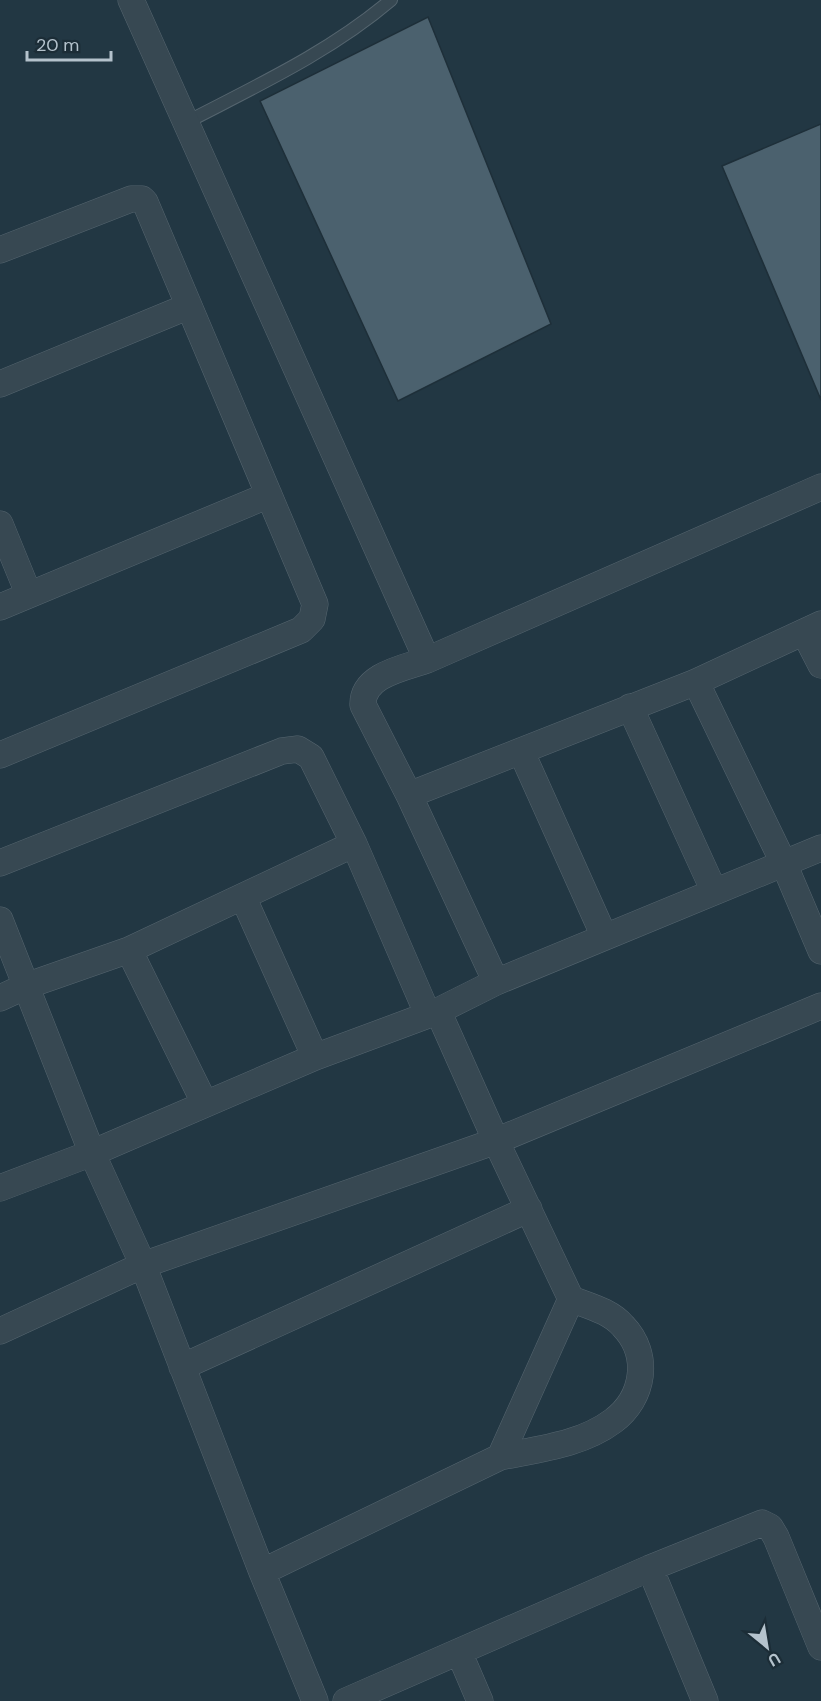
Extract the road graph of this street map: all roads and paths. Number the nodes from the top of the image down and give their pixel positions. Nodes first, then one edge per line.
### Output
1 (131, 0) edge
2 (391, 0) edge
3 (185, 123) junction
4 (0, 250) edge
5 (189, 306) junction
6 (0, 384) edge
7 (821, 487) edge
8 (269, 495) junction
9 (0, 524) edge
10 (29, 595) junction
11 (0, 607) edge
12 (813, 628) edge
13 (427, 660) junction
14 (821, 665) edge
15 (696, 682) junction
16 (630, 707) junction
17 (521, 751) junction
18 (0, 755) edge
19 (409, 795) junction
20 (354, 844) junction
21 (821, 848) edge
22 (0, 863) edge
23 (784, 864) junction
24 (714, 891) junction
25 (243, 897) junction
26 (0, 920) edge
27 (604, 936) junction
28 (129, 950) junction
29 (821, 951) edge
30 (496, 982) junction
31 (26, 986) junction
32 (0, 998) edge
33 (821, 1006) edge
34 (315, 1057) junction
35 (206, 1104) junction
36 (496, 1141) junction
37 (92, 1153) junction
38 (0, 1188) edge
39 (529, 1209) junction
40 (142, 1265) junction
41 (571, 1299) junction
42 (0, 1331) edge
43 (182, 1367) junction
44 (500, 1456) junction
45 (650, 1568) junction
46 (262, 1572) junction
47 (821, 1647) edge
48 (459, 1652) junction
49 (315, 1701) edge
50 (346, 1701) edge
51 (480, 1701) edge
52 (705, 1701) edge

1 - 3 street
2 - 3 lane
3 - 13 street
4 - 5 street
5 - 6 street
5 - 8 street
7 - 13 street
8 - 10 street
8 - 18 street
9 - 10 street
10 - 11 street
12 - 14 street
12 - 15 street
13 - 19 street
15 - 16 street
15 - 23 street
16 - 17 street
16 - 24 street
17 - 19 street
17 - 27 street
19 - 30 street
20 - 22 street
20 - 25 street
20 - 34 street
21 - 23 street
23 - 24 street
23 - 29 street
24 - 27 street
25 - 28 street
25 - 34 street
26 - 31 street
27 - 30 street
28 - 31 street
28 - 35 street
30 - 36 street
31 - 32 street
31 - 37 street
33 - 36 street
34 - 35 street
35 - 37 street
36 - 39 street
36 - 40 street
37 - 38 street
37 - 40 street
39 - 41 street
39 - 43 street
40 - 42 street
40 - 43 street
41 - 44 street
41 - 44 street
43 - 46 street
44 - 46 street
45 - 47 street
45 - 48 street
45 - 52 street
46 - 49 street
48 - 50 street
48 - 51 street

